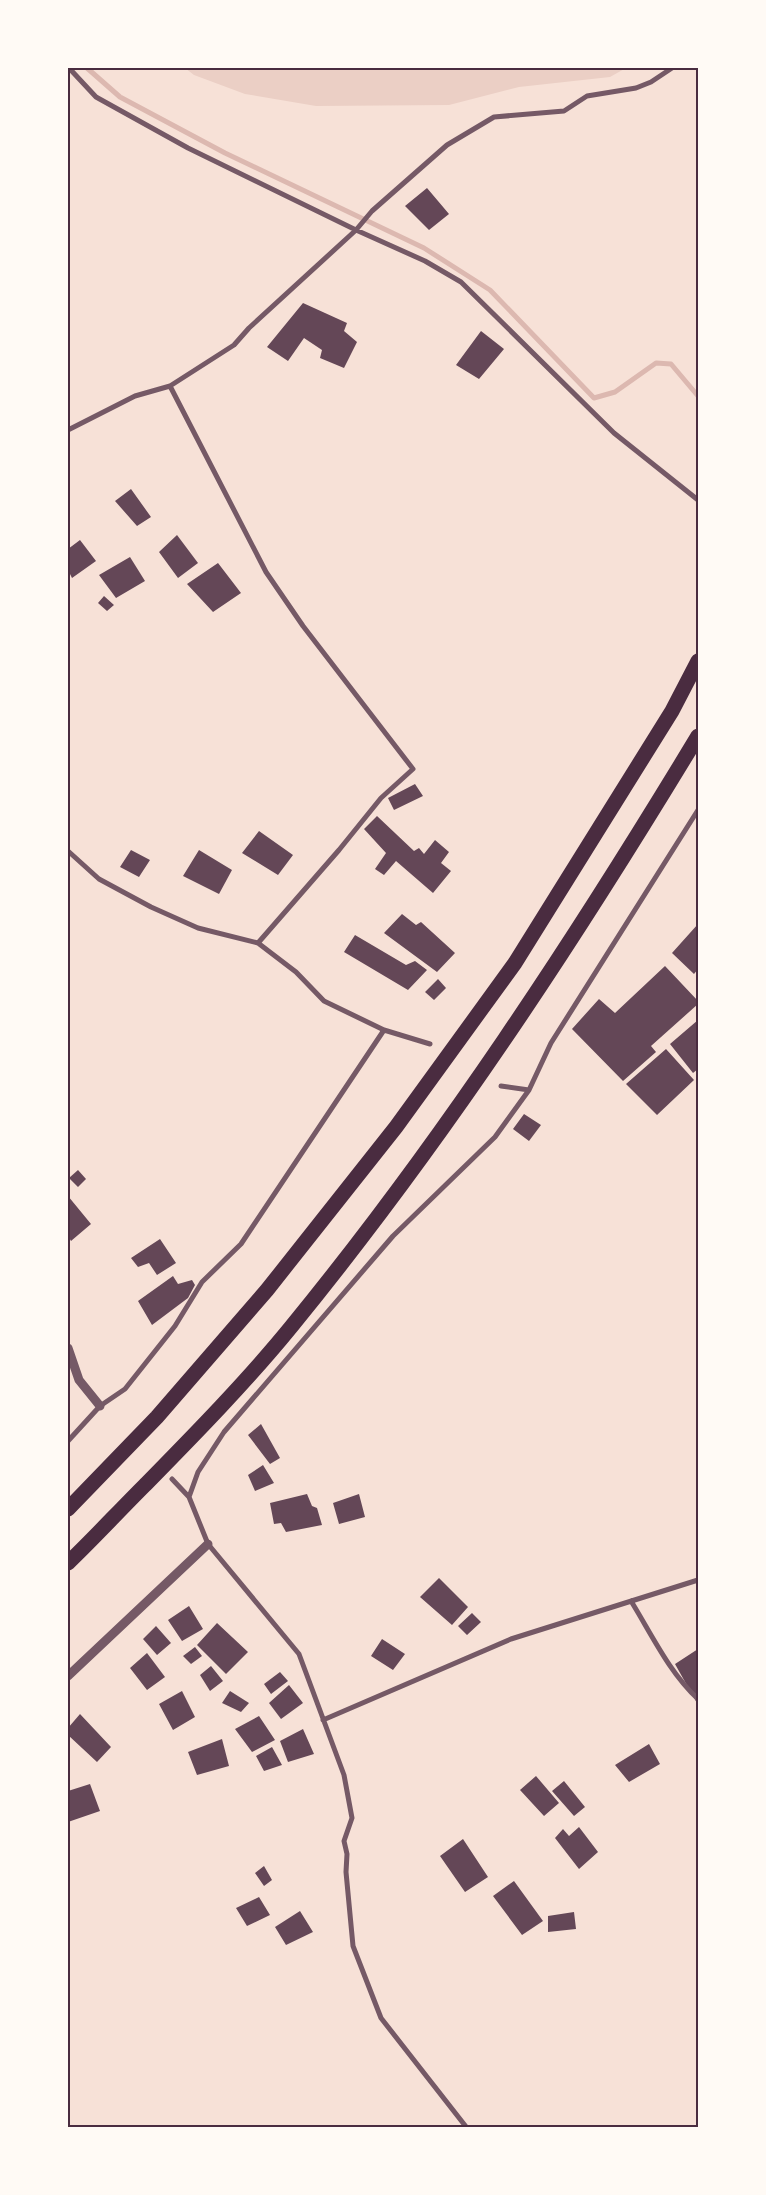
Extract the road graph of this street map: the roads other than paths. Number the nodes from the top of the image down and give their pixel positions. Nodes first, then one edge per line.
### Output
1 (69, 68) edge
2 (672, 68) edge
3 (356, 230) junction
4 (170, 386) junction
5 (68, 430) edge
6 (698, 500) edge
7 (698, 660) edge
8 (698, 736) edge
9 (698, 810) edge
10 (68, 851) edge
11 (258, 943) junction
12 (384, 1030) junction
13 (430, 1044) dead end
14 (500, 1086) dead end
15 (529, 1090) junction
16 (68, 1348) edge
17 (100, 1406) junction
18 (68, 1441) edge
19 (172, 1479) dead end
20 (189, 1497) junction
21 (68, 1509) edge
22 (208, 1544) junction
23 (68, 1563) edge
24 (698, 1580) edge
25 (631, 1601) junction
26 (68, 1676) edge
27 (698, 1699) edge
28 (323, 1720) junction
29 (467, 2128) edge

1 - 3 street
2 - 3 street
3 - 4 street
3 - 6 street
4 - 5 street
4 - 11 street
7 - 21 highway
8 - 23 highway
9 - 15 street
10 - 11 street
11 - 12 street
12 - 13 street
12 - 17 street
14 - 15 street
15 - 20 street
16 - 17 street
17 - 18 street
19 - 20 street
20 - 22 street
22 - 26 street
22 - 28 street
24 - 25 street
25 - 27 street
25 - 28 street
28 - 29 street

